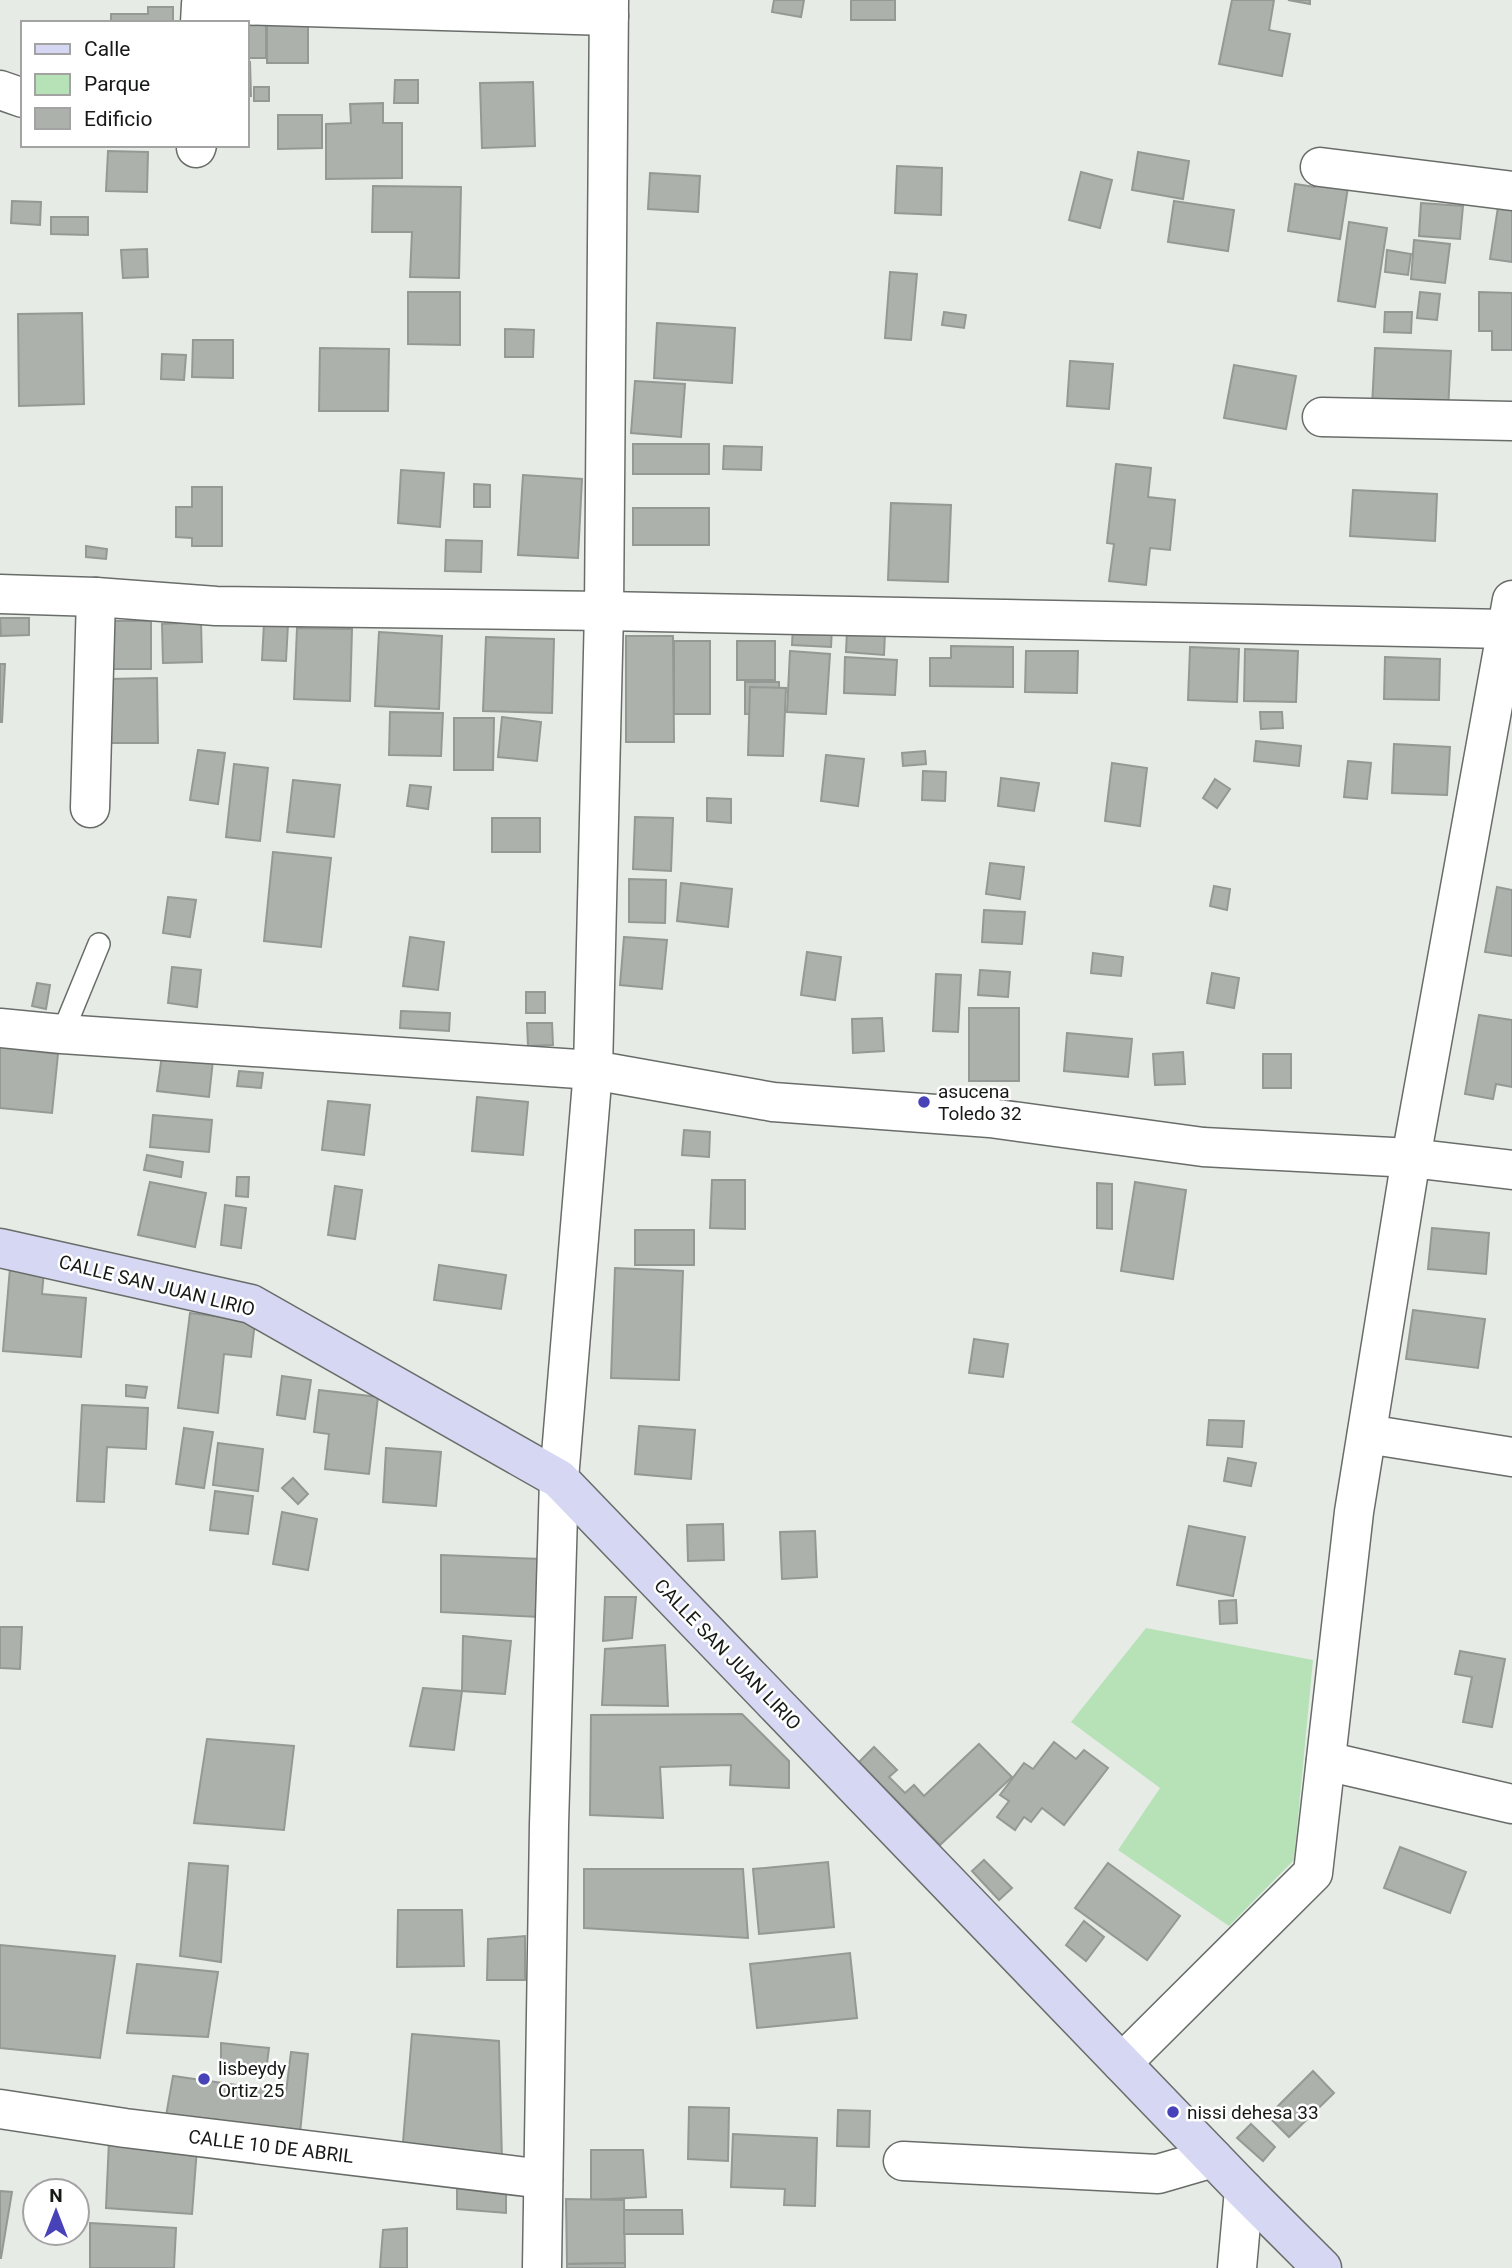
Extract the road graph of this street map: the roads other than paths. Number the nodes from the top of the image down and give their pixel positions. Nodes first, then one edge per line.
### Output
1 (609, 8) edge
2 (200, 21) edge
3 (0, 90) edge
4 (21, 97) edge
5 (1320, 167) dead end
6 (1512, 191) edge
7 (1322, 417) dead end
8 (1512, 421) edge
9 (0, 594) edge
10 (96, 597) junction
11 (604, 611) junction
12 (1509, 615) edge
13 (90, 808) dead end
14 (99, 944) dead end
15 (0, 1028) edge
16 (62, 1034) junction
17 (593, 1070) junction
18 (1411, 1158) junction
19 (1512, 1170) edge
20 (0, 1248) edge
21 (1367, 1434) junction
22 (1512, 1457) edge
23 (559, 1479) junction
24 (1326, 1761) junction
25 (1512, 1804) edge
26 (1122, 2063) junction
27 (0, 2109) edge
28 (1213, 2158) junction
29 (903, 2161) dead end
30 (543, 2179) junction
31 (1244, 2190) junction
32 (542, 2268) edge
33 (1237, 2268) edge
34 (1321, 2268) edge

1 - 2 street
1 - 11 street
3 - 4 street
5 - 6 street
7 - 8 street
9 - 10 street
10 - 11 street
10 - 13 street
11 - 12 street
11 - 17 street
12 - 18 street
14 - 16 lane
15 - 16 street
16 - 17 street
17 - 18 street
17 - 23 street
18 - 19 street
18 - 21 street
20 - 23 street, CALLE SAN JUAN LIRIO
21 - 22 street
21 - 24 street
23 - 26 street, CALLE SAN JUAN LIRIO
23 - 30 street
24 - 25 street
24 - 26 street
26 - 28 street, CALLE SAN JUAN LIRIO
27 - 30 street, CALLE 10 DE ABRIL
28 - 29 street
28 - 31 street, CALLE SAN JUAN LIRIO
30 - 32 street
31 - 33 street
31 - 34 street, CALLE SAN JUAN LIRIO

